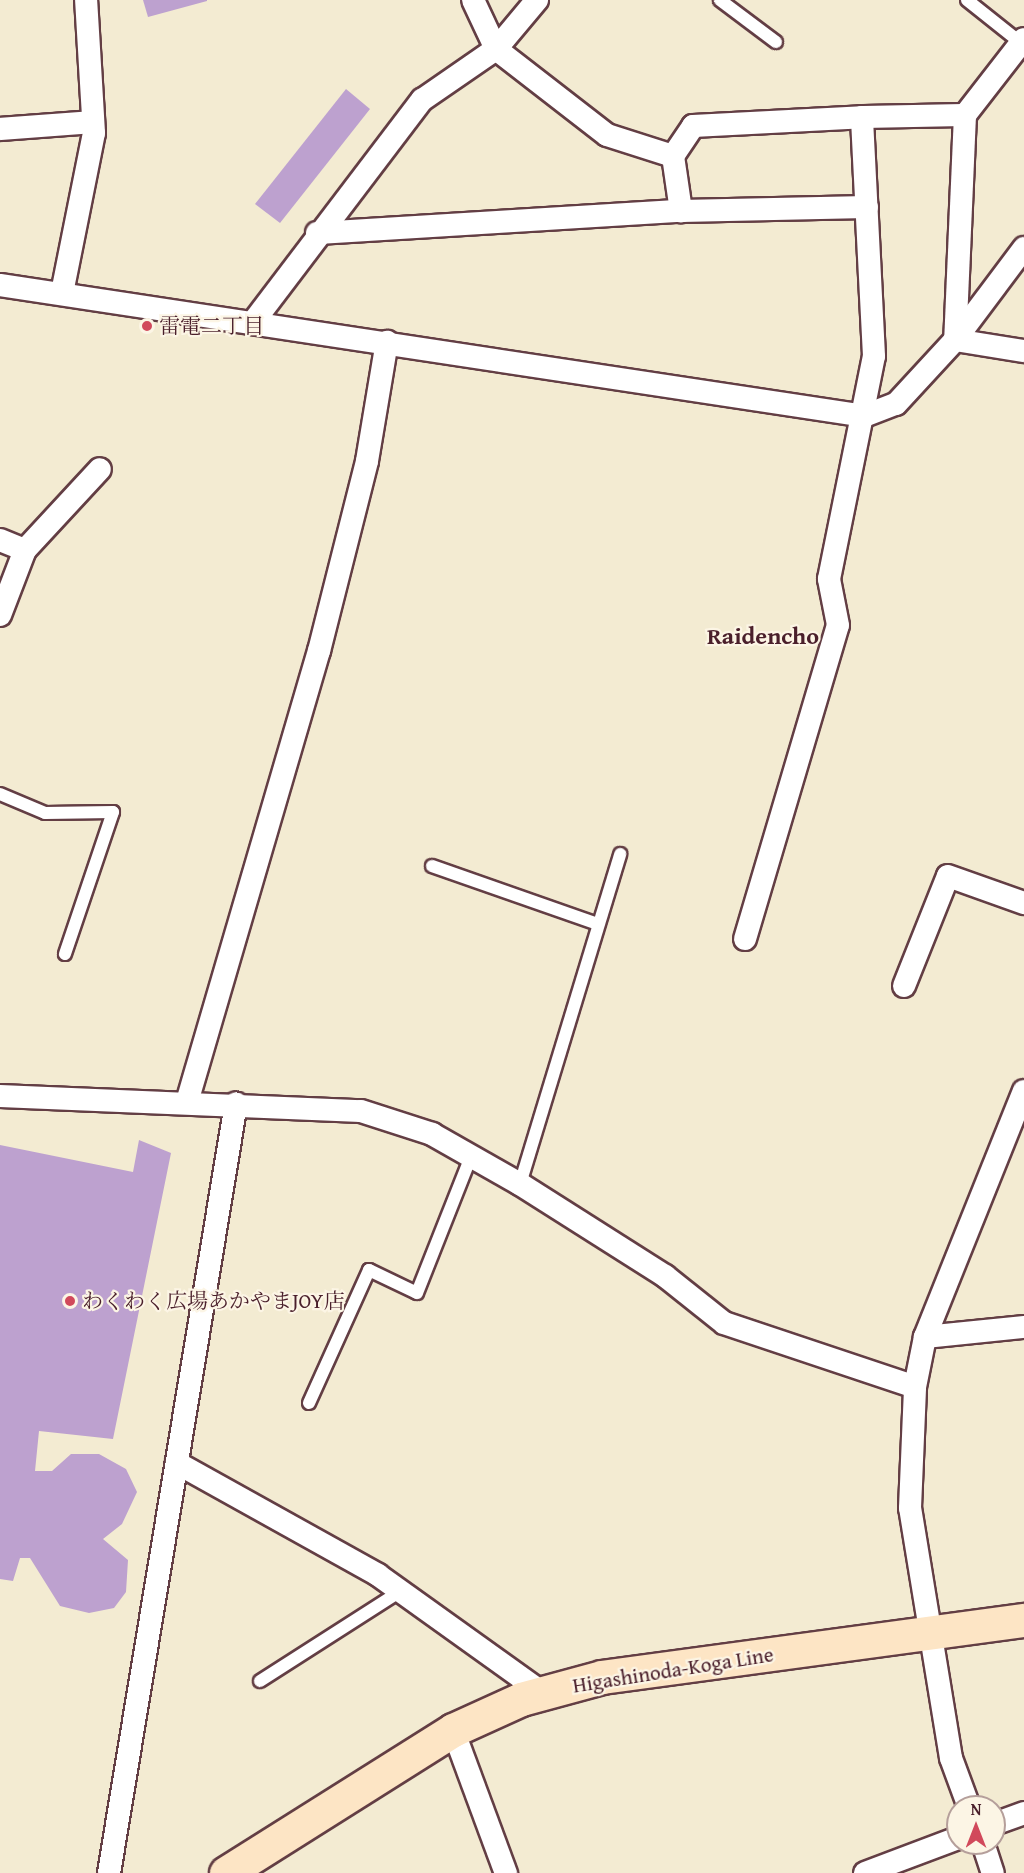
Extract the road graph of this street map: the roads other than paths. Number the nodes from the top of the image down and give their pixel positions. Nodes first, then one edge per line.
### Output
1 (86, 0) edge
2 (473, 0) edge
3 (537, 0) edge
4 (720, 0) edge
5 (967, 0) edge
6 (1022, 41) edge
7 (776, 42) dead end
8 (496, 49) junction
9 (965, 115) junction
10 (862, 117) junction
11 (93, 122) junction
12 (0, 129) edge
13 (673, 156) junction
14 (867, 207) junction
15 (681, 211) junction
16 (317, 233) junction
17 (1024, 248) edge
18 (0, 285) edge
19 (62, 293) junction
20 (255, 321) junction
21 (956, 340) junction
22 (387, 342) junction
23 (1024, 351) edge
24 (864, 416) junction
25 (100, 469) dead end
26 (0, 540) edge
27 (25, 550) junction
28 (0, 615) edge
29 (0, 794) edge
30 (620, 854) dead end
31 (432, 866) dead end
32 (1024, 903) edge
33 (598, 924) junction
34 (745, 939) dead end
35 (65, 954) dead end
36 (904, 986) dead end
37 (1024, 1091) edge
38 (0, 1096) edge
39 (187, 1102) junction
40 (236, 1103) junction
41 (470, 1160) junction
42 (520, 1184) junction
43 (1024, 1327) edge
44 (925, 1337) junction
45 (915, 1387) junction
46 (309, 1403) dead end
47 (177, 1463) junction
48 (401, 1591) junction
49 (1024, 1620) edge
50 (931, 1632) junction
51 (260, 1681) dead end
52 (543, 1693) junction
53 (453, 1730) junction
54 (965, 1795) edge
55 (1024, 1813) edge
56 (1006, 1820) edge
57 (946, 1843) edge
58 (986, 1855) edge
59 (109, 1873) edge
60 (226, 1873) edge
61 (506, 1873) edge
62 (865, 1873) edge
63 (993, 1873) edge

1 - 11 street
2 - 8 street
3 - 8 street
4 - 7 lane
5 - 6 lane
6 - 9 street
8 - 13 street
8 - 16 street
9 - 10 street
9 - 21 street
10 - 13 street
10 - 14 street
11 - 12 street
11 - 19 street
13 - 15 street
14 - 15 street
14 - 24 street
15 - 16 street
16 - 20 street
17 - 21 street
18 - 19 street
19 - 20 street
20 - 22 street
21 - 23 street
21 - 24 street
22 - 24 street
22 - 39 street
24 - 34 street
25 - 27 street
26 - 27 street
27 - 28 street
29 - 35 lane
30 - 33 lane
31 - 33 lane
32 - 36 street
33 - 42 lane
37 - 44 street
38 - 39 street
39 - 40 street
40 - 41 street
40 - 47 street
41 - 42 street
41 - 46 lane
42 - 45 street
43 - 44 street
44 - 45 street
45 - 50 street
47 - 48 street
47 - 59 street
48 - 51 lane
48 - 52 street
49 - 50 main road, Higashinoda-Koga Line
50 - 52 main road, Higashinoda-Koga Line
50 - 54 street
52 - 53 main road, Higashinoda-Koga Line
53 - 60 main road, Higashinoda-Koga Line
53 - 61 street
55 - 56 street
57 - 62 street
58 - 63 street

